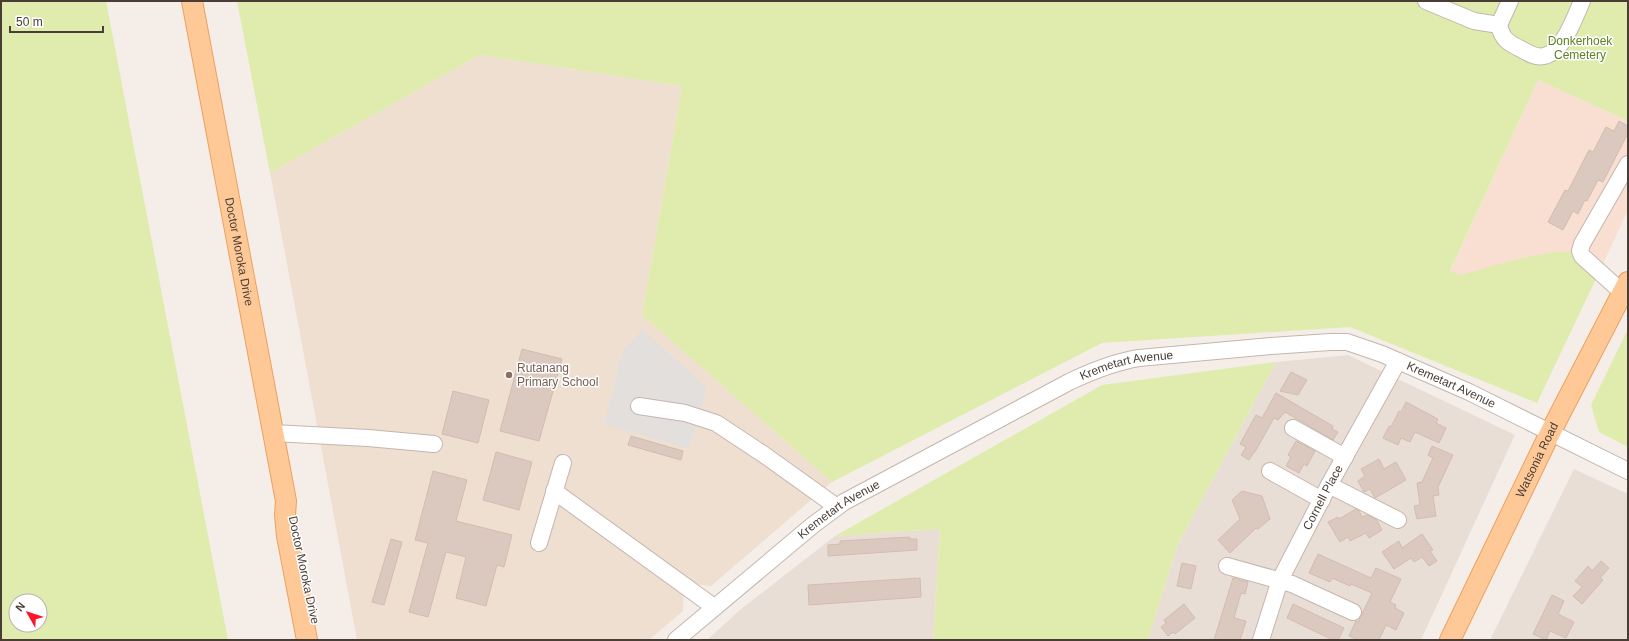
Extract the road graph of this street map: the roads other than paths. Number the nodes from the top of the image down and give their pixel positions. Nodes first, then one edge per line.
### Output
1 (192, 1) edge
2 (1426, 1) edge
3 (1510, 1) edge
4 (1582, 1) edge
5 (1447, 6) edge
6 (1499, 25) junction
7 (1628, 164) edge
8 (1625, 287) edge
9 (1398, 361) junction
10 (639, 406) dead end
11 (1293, 428) dead end
12 (273, 433) junction
13 (1550, 433) junction
14 (434, 444) dead end
15 (1345, 457) junction
16 (563, 463) dead end
17 (1270, 471) dead end
18 (1628, 471) edge
19 (1329, 485) junction
20 (554, 491) junction
21 (1322, 500) junction
22 (286, 501) junction
23 (837, 507) junction
24 (1398, 520) dead end
25 (539, 543) dead end
26 (292, 562) junction
27 (1227, 566) dead end
28 (1280, 580) junction
29 (714, 607) junction
30 (1353, 612) dead end
31 (297, 640) edge
32 (306, 640) edge
33 (318, 640) edge
34 (676, 640) edge
35 (1261, 640) edge
36 (1450, 640) edge

1 - 12 main road, Doctor Moroka Drive
2 - 5 street
3 - 6 street
4 - 6 street
5 - 6 street
7 - 8 street
8 - 13 main road, Watsonia Road
9 - 13 street, Kremetart Avenue
9 - 15 street, Cornell Place
9 - 23 street, Kremetart Avenue
10 - 23 street
11 - 15 street
12 - 14 street
12 - 22 main road, Doctor Moroka Drive
13 - 18 street, Kremetart Avenue
13 - 36 main road, Watsonia Road
15 - 19 street, Cornell Place
16 - 20 street
17 - 21 street
19 - 21 street, Cornell Place
19 - 24 street
20 - 25 street
20 - 29 street
21 - 28 street, Cornell Place
22 - 26 main road, Doctor Moroka Drive
22 - 33 main road, Doctor Moroka Drive
23 - 29 street, Kremetart Avenue
26 - 31 street
26 - 32 main road, Doctor Moroka Drive
27 - 28 street
28 - 30 street
28 - 35 street, Cornell Place
29 - 34 street, Kremetart Avenue

